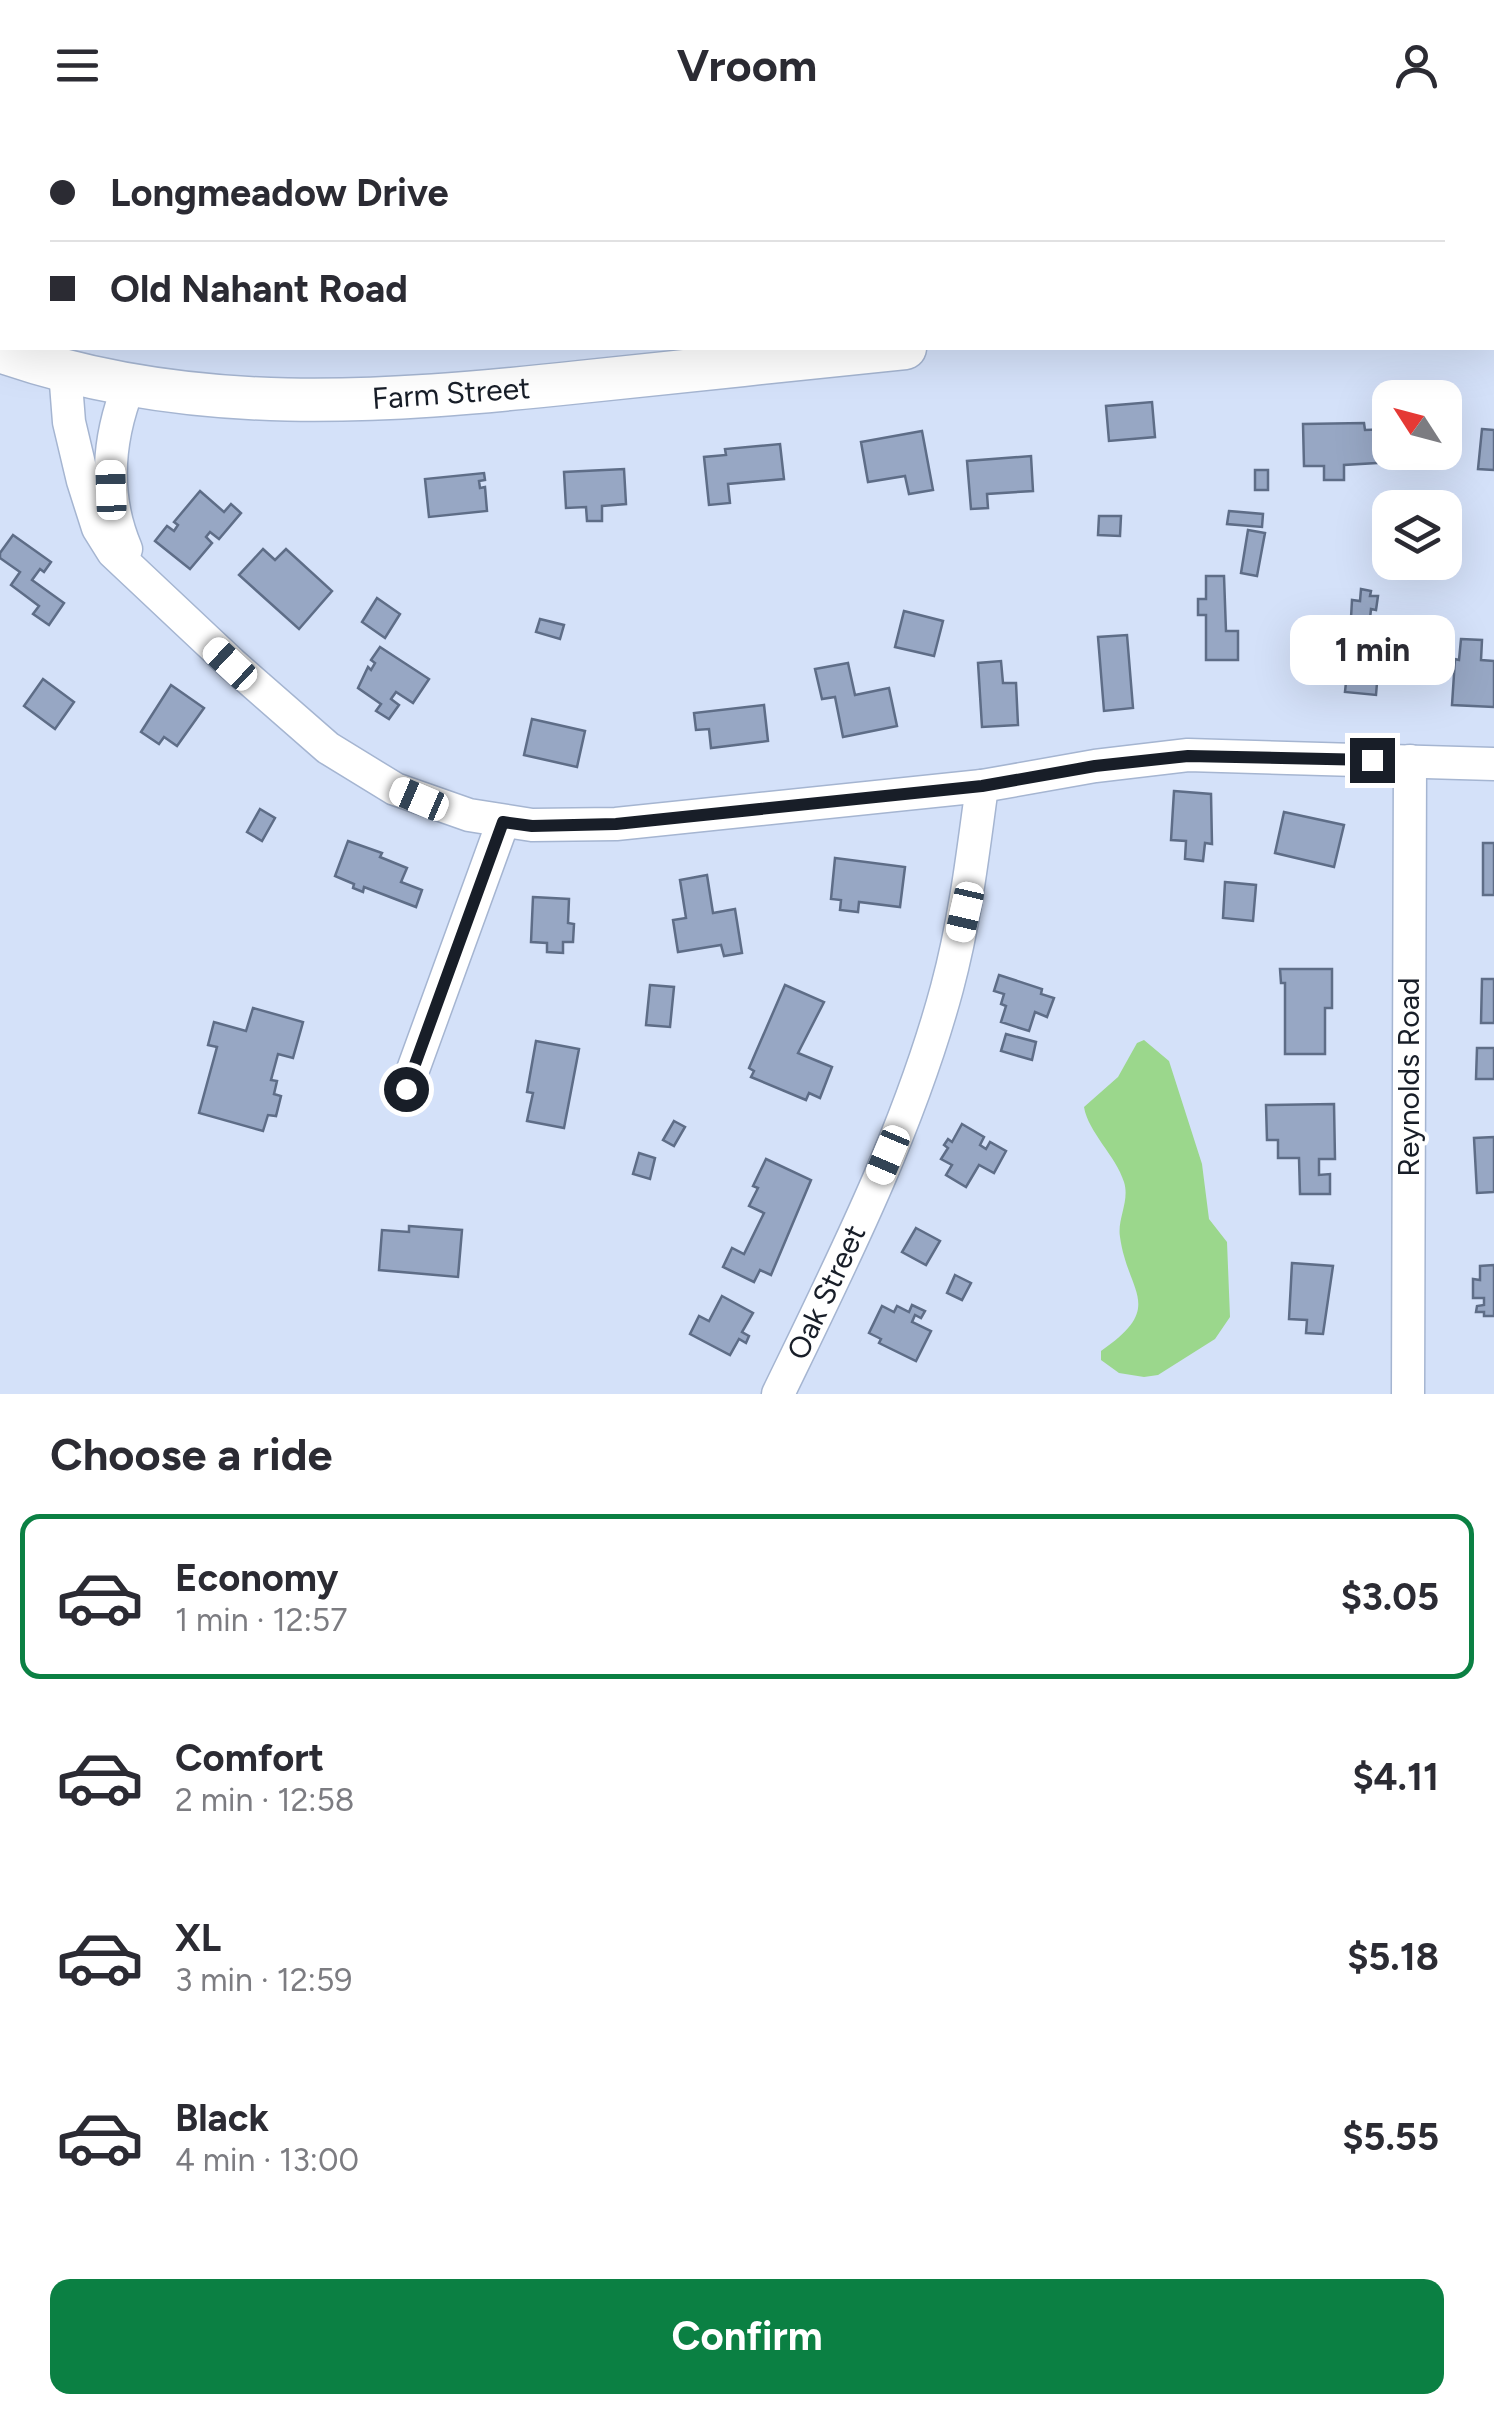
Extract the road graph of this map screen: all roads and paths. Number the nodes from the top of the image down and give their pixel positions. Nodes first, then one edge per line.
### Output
1 (874, 350) edge
2 (0, 351) edge
3 (64, 371) junction
4 (128, 385) junction
5 (139, 576) junction
6 (1410, 761) junction
7 (1494, 764) edge
8 (982, 786) junction
9 (503, 822) junction
10 (406, 1089) dead end
11 (778, 1394) edge
12 (1408, 1394) edge

1 - 4 main road, Farm Street
2 - 3 main road, Farm Street
3 - 4 main road, Farm Street
3 - 5 street
4 - 5 street
5 - 9 street
6 - 7 street
6 - 8 street
6 - 12 street, Reynolds Road
8 - 9 street
8 - 11 street, Oak Street
9 - 10 street

